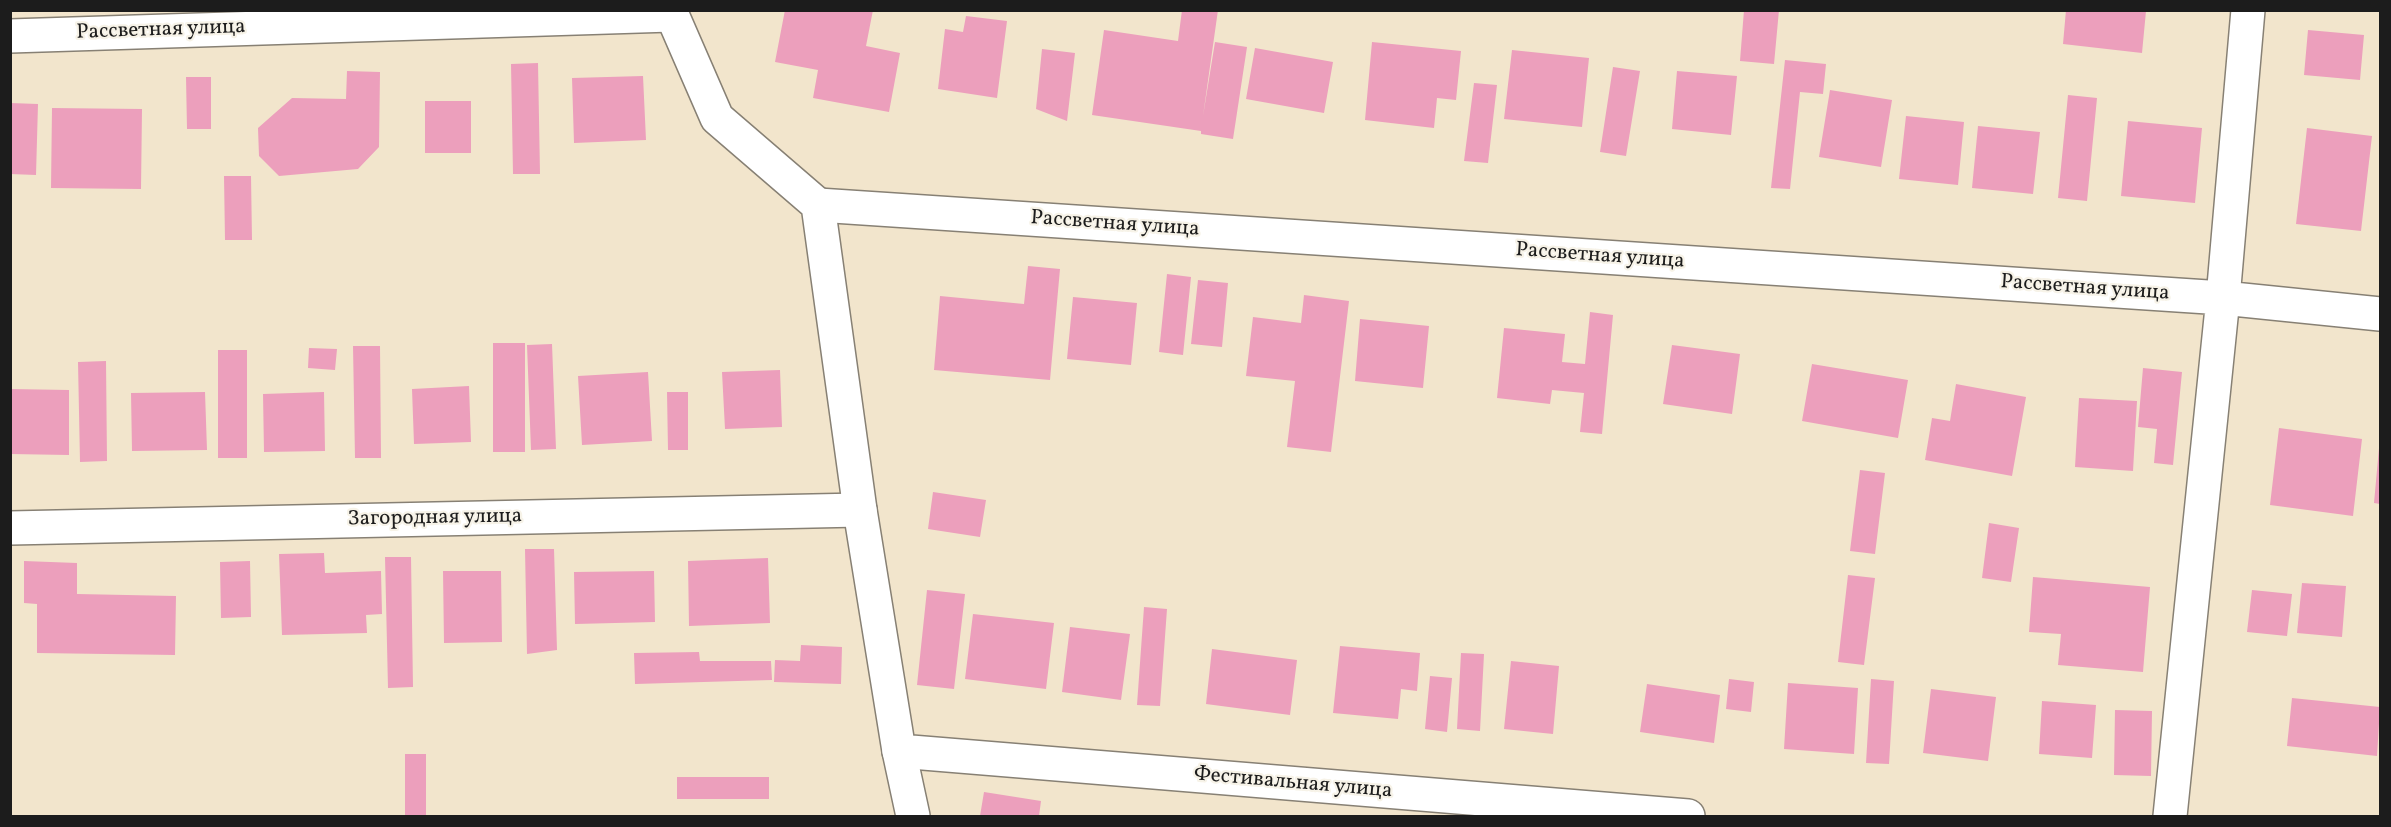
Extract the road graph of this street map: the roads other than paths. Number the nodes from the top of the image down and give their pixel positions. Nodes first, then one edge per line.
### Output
1 (2248, 10) edge
2 (670, 13) edge
3 (10, 36) edge
4 (818, 205) junction
5 (2223, 298) junction
6 (2380, 314) edge
7 (860, 510) junction
8 (10, 528) edge
9 (899, 751) junction
10 (913, 816) edge
11 (1688, 816) edge
12 (2170, 816) edge

1 - 5 street
2 - 3 street, Рассветная улица
2 - 4 street
4 - 5 street, Рассветная улица
4 - 7 street
5 - 6 street, Рассветная улица
5 - 12 street
7 - 8 street, Загородная улица
7 - 9 street
9 - 10 street
9 - 11 street, Фестивальная улица

